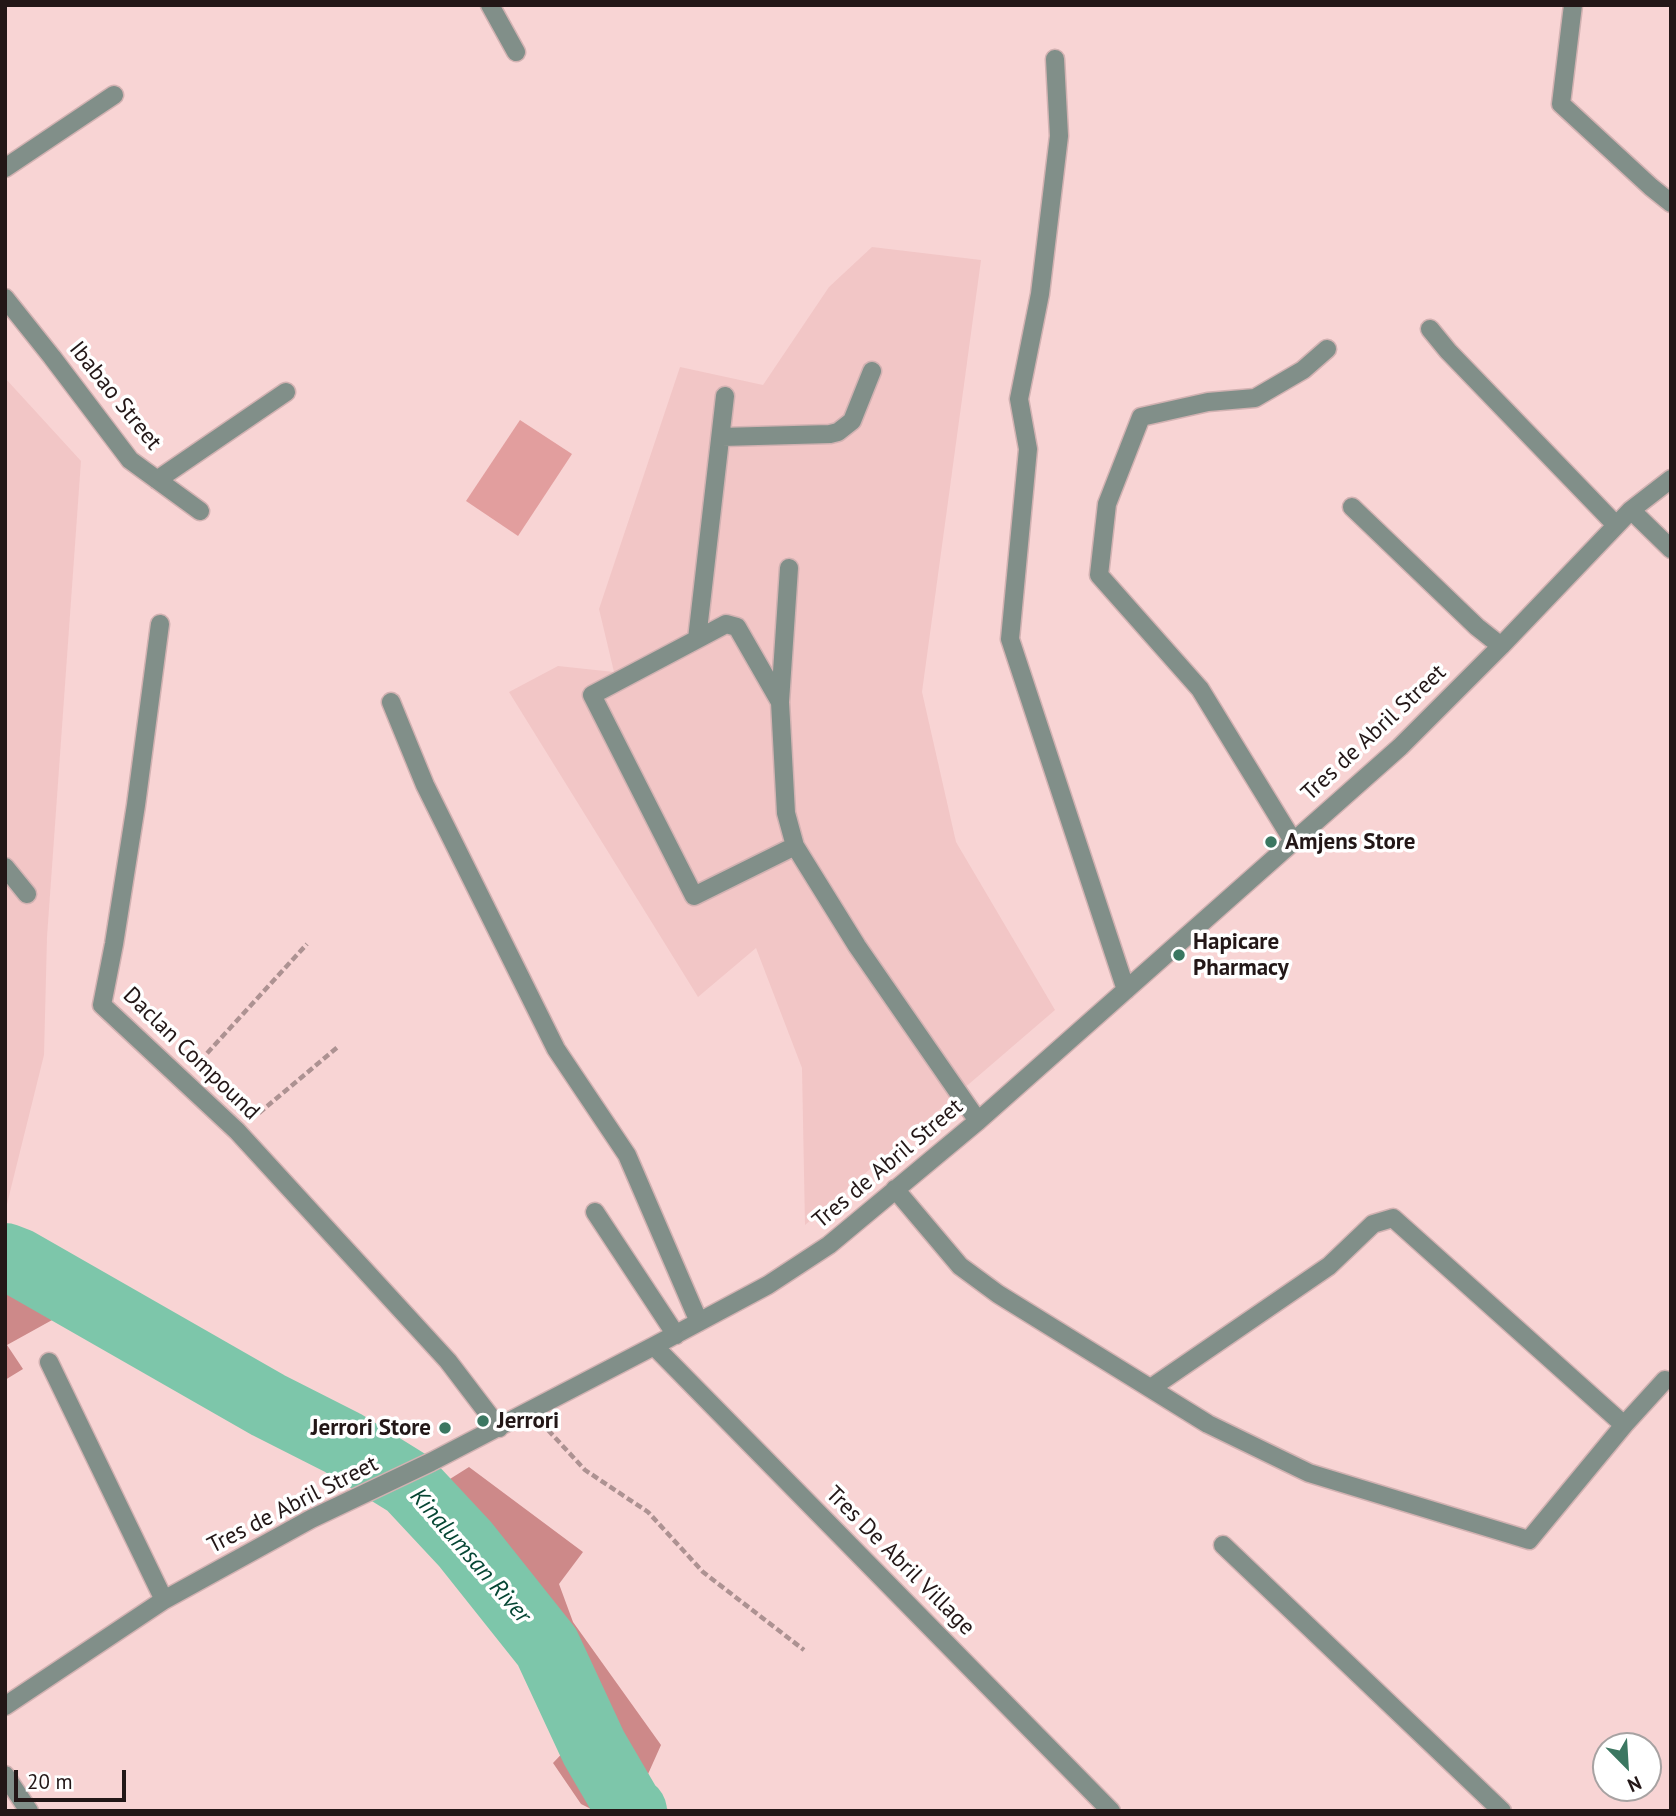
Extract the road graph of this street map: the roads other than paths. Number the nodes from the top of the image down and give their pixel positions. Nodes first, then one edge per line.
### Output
1 (490, 5) edge
2 (1573, 5) edge
3 (516, 52) dead end
4 (1055, 59) dead end
5 (114, 95) dead end
6 (5, 168) edge
7 (1671, 203) edge
8 (5, 298) edge
9 (1430, 329) dead end
10 (1327, 349) dead end
11 (872, 371) dead end
12 (286, 392) dead end
13 (725, 397) dead end
14 (722, 437) junction
15 (1671, 478) edge
16 (156, 480) junction
17 (1352, 507) dead end
18 (1631, 510) junction
19 (200, 511) dead end
20 (1616, 525) junction
21 (1671, 549) edge
22 (789, 568) dead end
23 (159, 624) dead end
24 (697, 639) junction
25 (1501, 646) junction
26 (391, 702) dead end
27 (780, 702) junction
28 (1293, 841) junction
29 (796, 846) junction
30 (5, 867) edge
31 (27, 894) dead end
32 (1126, 990) junction
33 (978, 1121) junction
34 (895, 1189) junction
35 (594, 1212) dead end
36 (699, 1322) junction
37 (676, 1335) junction
38 (654, 1346) junction
39 (50, 1362) dead end
40 (1665, 1380) dead end
41 (1151, 1388) junction
42 (1624, 1424) junction
43 (499, 1428) junction
44 (1223, 1545) dead end
45 (164, 1600) junction
46 (5, 1706) edge
47 (5, 1775) edge
48 (29, 1811) edge
49 (1111, 1811) edge
50 (1502, 1811) edge

1 - 3 street
2 - 7 street
4 - 32 street
5 - 6 street
8 - 16 street, Ibabao Street
9 - 20 street
10 - 28 street
11 - 14 street
12 - 16 street
13 - 14 street
14 - 24 street
15 - 18 street, Tres de Abril Street
16 - 19 street, Ibabao Street
17 - 25 street
18 - 20 street, Tres de Abril Street
18 - 21 street
20 - 25 street, Tres de Abril Street
22 - 27 street
23 - 43 street, Daclan Compound
24 - 27 street
24 - 29 street
25 - 28 street, Tres de Abril Street
26 - 36 street
27 - 29 street
28 - 32 street, Tres de Abril Street
29 - 33 street
30 - 31 street
32 - 33 street, Tres de Abril Street
33 - 34 street, Tres de Abril Street
34 - 36 street, Tres de Abril Street
34 - 41 street
35 - 37 street
36 - 37 street, Tres de Abril Street
37 - 38 street, Tres de Abril Street
38 - 43 street, Tres de Abril Street
38 - 49 street, Tres De Abril Village
39 - 45 street
40 - 42 street
41 - 42 street
41 - 42 street
43 - 45 street, Tres de Abril Street
44 - 50 street
45 - 46 street, Tres de Abril Street
47 - 48 street

